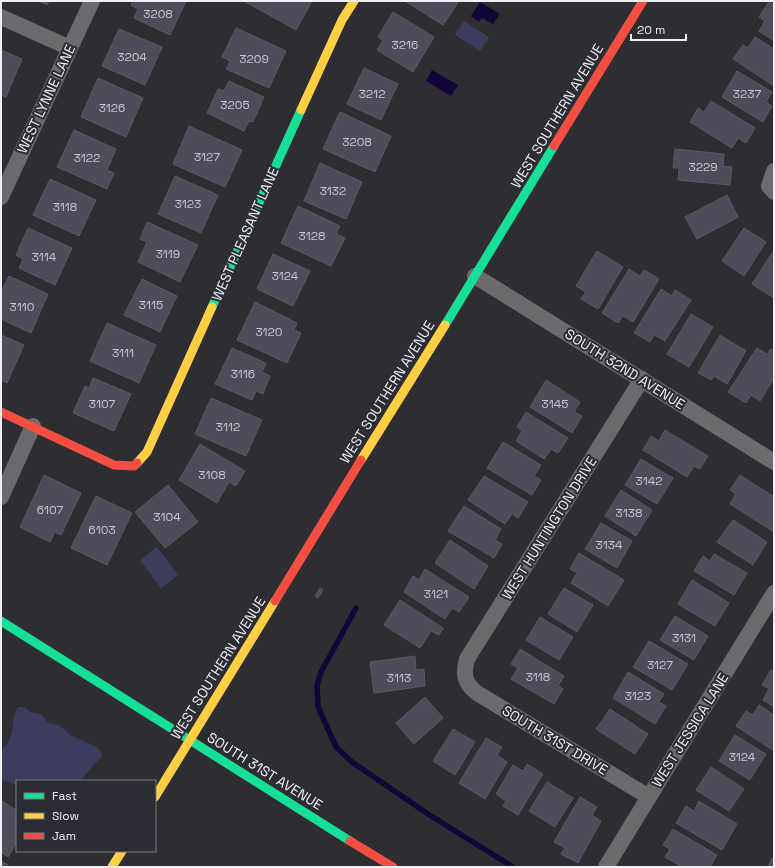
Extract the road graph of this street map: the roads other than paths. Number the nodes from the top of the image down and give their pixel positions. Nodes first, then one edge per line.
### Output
1 (92, 1) edge
2 (354, 1) edge
3 (643, 1) edge
4 (1, 17) edge
5 (70, 48) junction
6 (774, 171) edge
7 (771, 189) edge
8 (1, 197) edge
9 (475, 276) junction
10 (642, 379) junction
11 (1, 412) edge
12 (33, 426) junction
13 (774, 462) edge
14 (1, 497) edge
15 (774, 593) edge
16 (1, 621) edge
17 (465, 680) joint
18 (190, 742) junction
19 (156, 795) edge
20 (649, 797) junction
21 (121, 852) edge
22 (112, 867) edge
23 (393, 867) edge
24 (606, 867) edge

1 - 5 street, WEST LYNNE LANE
2 - 12 street, WEST PLEASANT LANE
3 - 9 street, WEST SOUTHERN AVENUE
4 - 5 street
5 - 8 street, WEST LYNNE LANE
6 - 7 street
9 - 10 street, SOUTH 32ND AVENUE
9 - 18 street, WEST SOUTHERN AVENUE
10 - 13 street, SOUTH 32ND AVENUE
10 - 17 street, WEST HUNTINGTON DRIVE
11 - 12 street
12 - 14 street
15 - 20 street, WEST JESSICA LANE
16 - 18 street, SOUTH 31ST AVENUE
17 - 20 street, SOUTH 31ST DRIVE
18 - 19 street, WEST SOUTHERN AVENUE
18 - 23 street, SOUTH 31ST AVENUE
20 - 24 street, WEST JESSICA LANE
21 - 22 street

